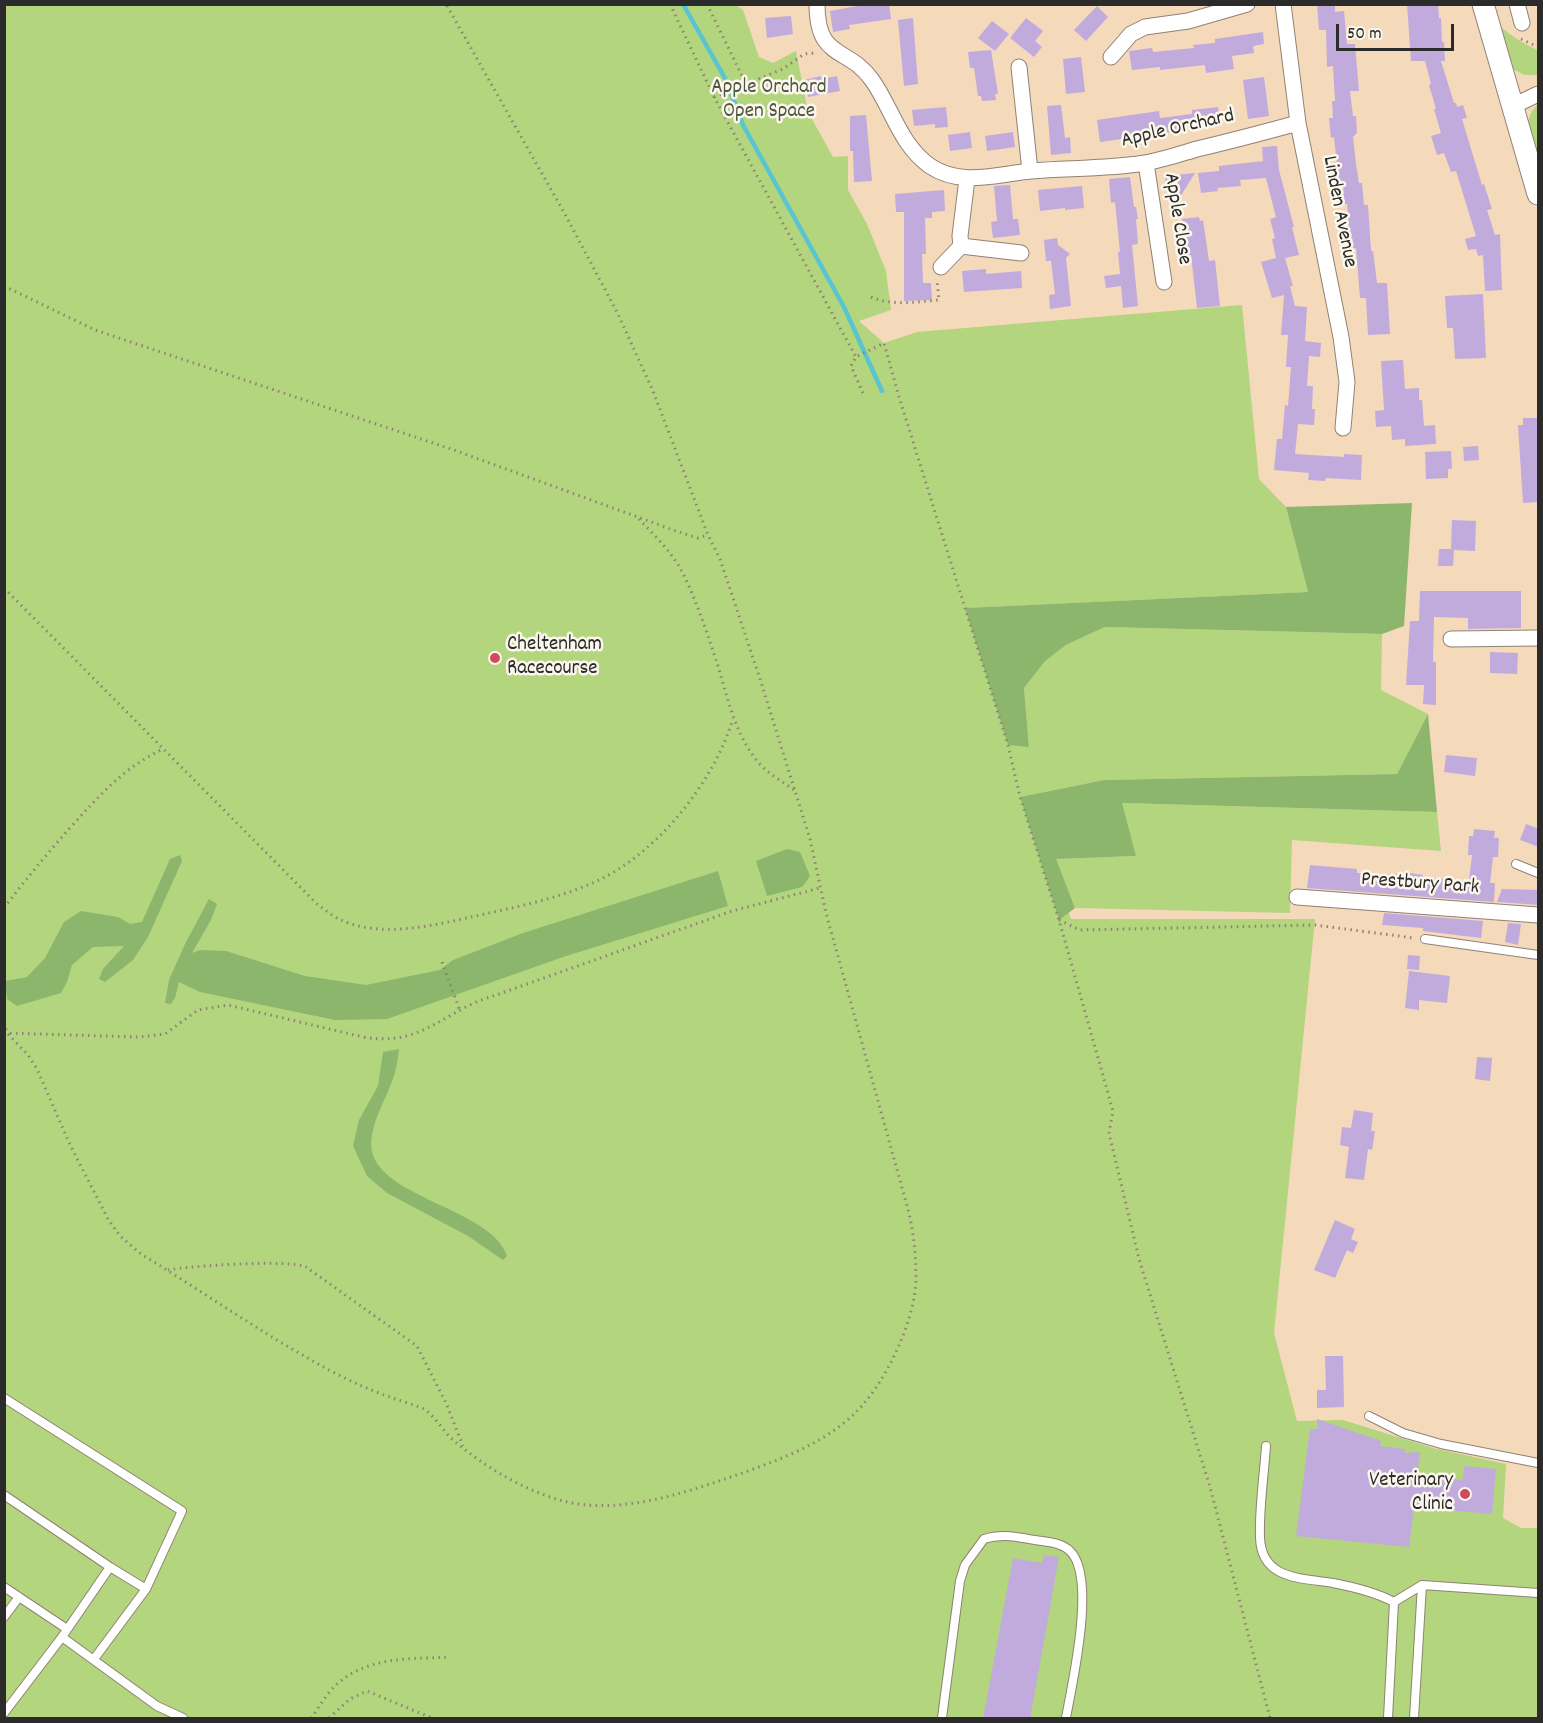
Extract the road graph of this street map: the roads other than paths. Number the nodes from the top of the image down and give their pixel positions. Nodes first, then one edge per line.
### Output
1 (817, 4) edge
2 (1247, 4) edge
3 (1283, 4) edge
4 (1483, 4) edge
5 (1517, 4) edge
6 (1522, 23) dead end
7 (1111, 57) dead end
8 (1019, 67) dead end
9 (1539, 94) edge
10 (1513, 106) junction
11 (1298, 123) junction
12 (1146, 163) junction
13 (1030, 171) junction
14 (967, 179) junction
15 (1539, 194) edge
16 (961, 246) junction
17 (1021, 253) dead end
18 (941, 267) road end
19 (1164, 282) dead end
20 (1343, 428) dead end
21 (1539, 638) edge
22 (1451, 639) dead end
23 (1516, 864) dead end
24 (1539, 873) edge
25 (1297, 897) dead end
26 (1539, 915) edge
27 (1425, 939) road end
28 (1539, 955) edge
29 (4, 1398) edge
30 (1369, 1416) dead end
31 (1266, 1446) dead end
32 (1539, 1463) edge
33 (4, 1495) edge
34 (110, 1567) junction
35 (1422, 1585) junction
36 (4, 1587) edge
37 (146, 1589) junction
38 (1539, 1593) edge
39 (19, 1597) junction
40 (1394, 1602) junction
41 (4, 1617) edge
42 (67, 1629) junction
43 (62, 1636) junction
44 (94, 1659) junction
45 (4, 1713) edge
46 (183, 1719) edge
47 (942, 1719) edge
48 (1066, 1719) edge
49 (1388, 1719) edge
50 (1414, 1719) edge

1 - 14 street, Apple Orchard
2 - 7 street
3 - 11 street, Linden Avenue
4 - 10 main road
5 - 6 street
8 - 13 street
9 - 10 street
10 - 15 main road
11 - 12 street, Apple Orchard
11 - 20 street, Linden Avenue
12 - 13 street, Apple Orchard
12 - 19 street, Apple Close
13 - 14 street, Apple Orchard
14 - 16 street
16 - 17 street
16 - 18 street
21 - 22 street
23 - 24 lane
25 - 26 street, Prestbury Park
27 - 28 lane
29 - 37 lane
30 - 32 lane
31 - 40 lane
33 - 34 lane
34 - 37 lane
34 - 42 lane
35 - 38 lane
35 - 40 lane
35 - 50 lane
36 - 39 lane
37 - 44 lane
39 - 41 lane
39 - 42 lane
40 - 49 lane
42 - 43 lane
43 - 44 lane
43 - 45 lane
44 - 46 lane
47 - 48 lane

